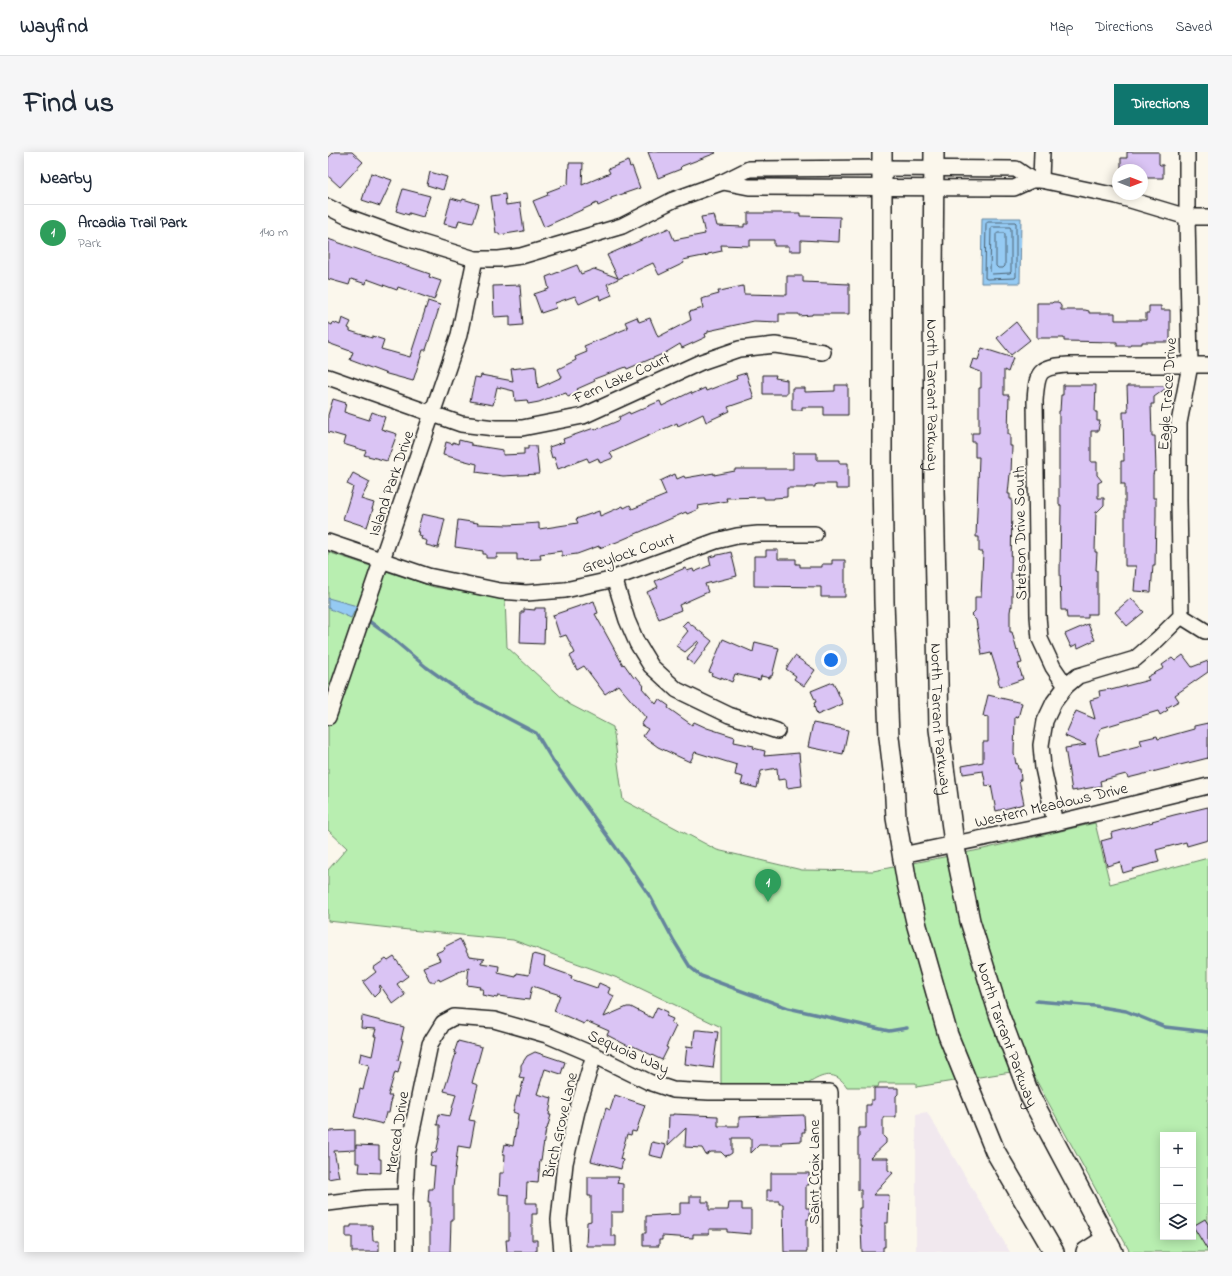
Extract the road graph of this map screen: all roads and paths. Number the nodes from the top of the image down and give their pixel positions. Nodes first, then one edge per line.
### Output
1 (1042, 152) edge
2 (1187, 152) edge
3 (882, 160) edge
4 (934, 160) edge
5 (1037, 180) junction
6 (723, 182) junction
7 (882, 188) junction
8 (934, 188) junction
9 (328, 207) edge
10 (1187, 217) junction
11 (1208, 217) edge
12 (475, 259) junction
13 (823, 352) dead end
14 (1190, 365) junction
15 (1208, 365) edge
16 (328, 377) edge
17 (433, 414) junction
18 (815, 534) dead end
19 (328, 542) edge
20 (382, 560) junction
21 (614, 578) junction
22 (1181, 616) junction
23 (1205, 631) dead end
24 (1066, 686) junction
25 (328, 717) edge
26 (777, 731) dead end
27 (1208, 786) edge
28 (1055, 823) junction
29 (954, 844) junction
30 (902, 855) junction
31 (443, 1023) joint
32 (594, 1055) junction
33 (830, 1092) joint
34 (405, 1197) junction
35 (328, 1203) edge
36 (1109, 1246) edge
37 (405, 1252) edge
38 (562, 1252) edge
39 (831, 1252) edge
40 (1054, 1252) edge
41 (1086, 1252) edge

1 - 5 street
2 - 10 street, Eagle Trace Drive
3 - 4 street
3 - 6 street
3 - 7 main road
4 - 5 street
4 - 8 main road, North Tarrant Parkway
5 - 8 street
5 - 10 street
6 - 7 street
6 - 12 street
7 - 8 street
7 - 30 main road
8 - 29 main road, North Tarrant Parkway
9 - 12 street
10 - 11 street
10 - 14 street, Eagle Trace Drive
12 - 17 street, Island Park Drive
13 - 17 street, Fern Lake Court
14 - 15 street
14 - 22 street, Eagle Trace Drive
14 - 24 street, Stetson Drive South
16 - 17 street, Fern Lake Court
17 - 20 street, Island Park Drive
18 - 21 street, Greylock Court
19 - 20 street, Greylock Court
20 - 21 street, Greylock Court
20 - 25 street, Island Park Drive
21 - 26 street
22 - 23 street
22 - 24 street
24 - 28 street
27 - 28 street, Western Meadows Drive
28 - 29 street, Western Meadows Drive
29 - 30 street, Western Meadows Drive
29 - 36 main road, North Tarrant Parkway
30 - 40 main road
31 - 32 street, Sequoia Way
31 - 34 street, Merced Drive
32 - 33 street, Sequoia Way
32 - 38 street, Birch Grove Lane
33 - 39 street, Saint Croix Lane
34 - 35 street
34 - 37 street, Merced Drive
36 - 41 main road

